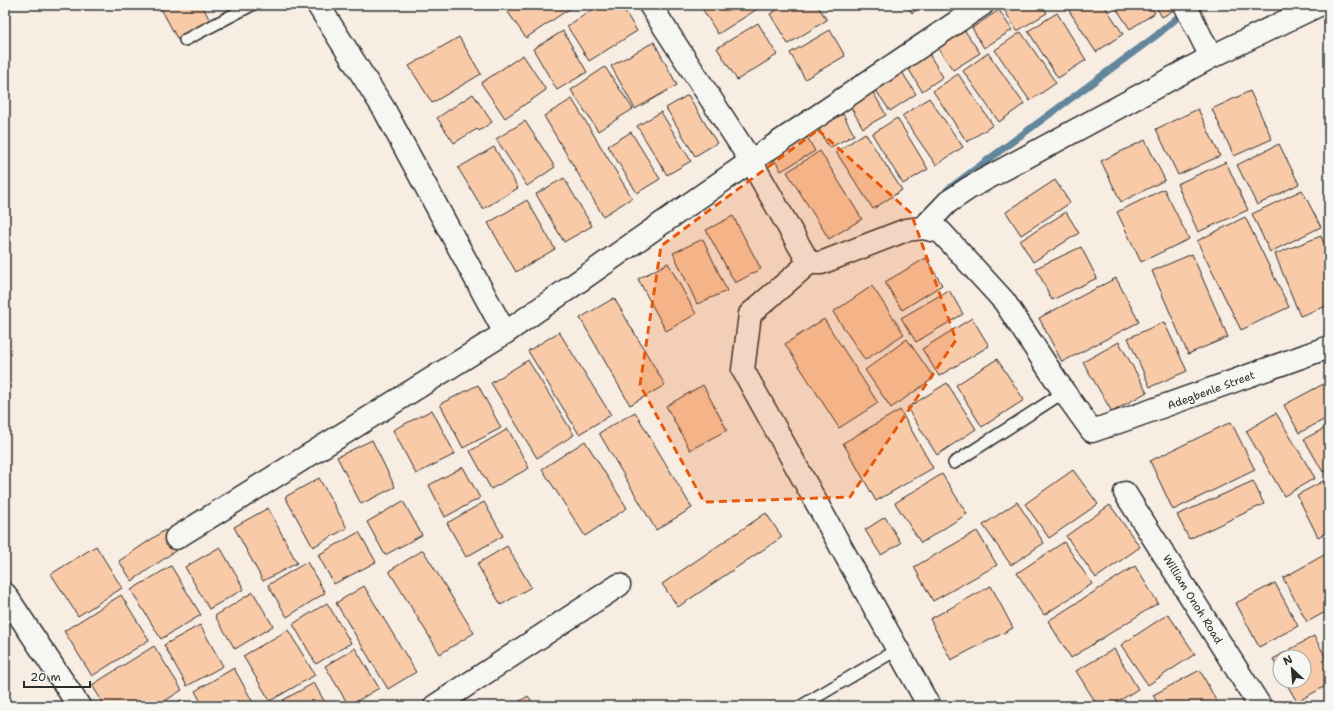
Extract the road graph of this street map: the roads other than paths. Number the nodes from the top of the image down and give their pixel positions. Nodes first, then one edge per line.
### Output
1 (252, 5) edge
2 (318, 5) edge
3 (650, 5) edge
4 (982, 5) edge
5 (1185, 5) edge
6 (1319, 5) edge
7 (185, 40) dead end
8 (1211, 57) junction
9 (752, 161) junction
10 (923, 228) junction
11 (809, 263) junction
12 (505, 333) junction
13 (1329, 347) edge
14 (1064, 392) junction
15 (954, 463) dead end
16 (1126, 493) dead end
17 (176, 538) dead end
18 (619, 585) dead end
19 (5, 594) edge
20 (898, 649) junction
21 (79, 706) edge
22 (435, 706) edge
23 (802, 706) edge
24 (929, 706) edge
25 (1260, 706) edge

1 - 7 lane
2 - 12 street
3 - 9 street
4 - 9 street
5 - 8 street
6 - 8 street
8 - 10 street
9 - 11 street
9 - 12 street
10 - 11 street
10 - 14 street
11 - 20 street
12 - 17 street
13 - 14 street, Adegbenle Street
14 - 15 lane
16 - 25 street, William Onoh Road
18 - 22 street
19 - 21 street
20 - 23 lane
20 - 24 street

